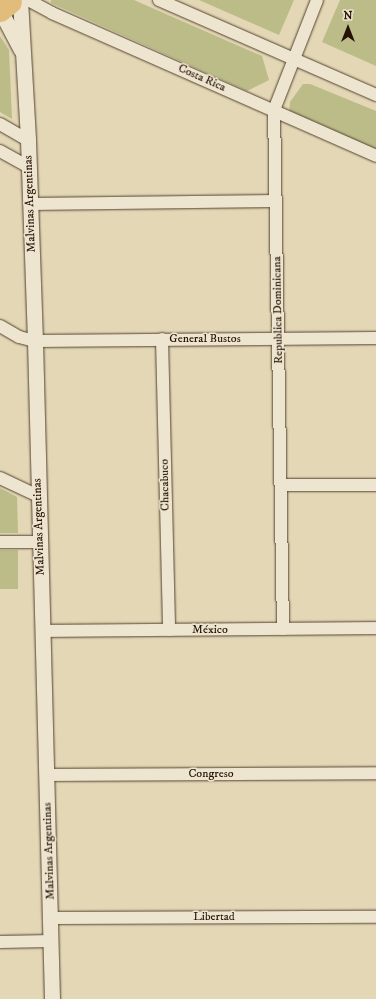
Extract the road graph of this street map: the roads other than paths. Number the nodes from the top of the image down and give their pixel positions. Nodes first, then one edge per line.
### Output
1 (159, 0) edge
2 (317, 0) edge
3 (9, 5) edge
4 (24, 56) junction
5 (292, 58) junction
6 (376, 95) edge
7 (274, 110) junction
8 (0, 124) edge
9 (28, 140) junction
10 (0, 151) edge
11 (376, 156) edge
12 (29, 167) junction
13 (276, 201) junction
14 (30, 204) junction
15 (0, 326) edge
16 (376, 338) edge
17 (279, 339) junction
18 (162, 340) junction
19 (35, 341) junction
20 (0, 478) edge
21 (376, 485) edge
22 (282, 486) junction
23 (38, 496) junction
24 (0, 542) edge
25 (39, 542) junction
26 (376, 628) edge
27 (283, 629) junction
28 (169, 630) junction
29 (43, 631) junction
30 (376, 773) edge
31 (46, 775) junction
32 (376, 917) edge
33 (51, 918) junction
34 (51, 941) junction
35 (0, 942) edge
36 (52, 999) edge

1 - 5 street
2 - 5 street, Republica Dominicana
3 - 4 street
3 - 4 street, Malvinas Argentinas
3 - 7 street, Costa Rica
4 - 9 street, Malvinas Argentinas
5 - 6 street
5 - 7 street, Republica Dominicana
7 - 11 street, Costa Rica
7 - 13 street, Republica Dominicana
8 - 9 street
9 - 12 street, Malvinas Argentinas
10 - 12 street
12 - 14 street, Malvinas Argentinas
13 - 14 street
13 - 17 street, Republica Dominicana
14 - 19 street, Malvinas Argentinas
15 - 19 street, General Bustos
16 - 17 street, General Bustos
17 - 18 street, General Bustos
17 - 22 street, Republica Dominicana
18 - 19 street, General Bustos
18 - 28 street, Chacabuco
19 - 23 street, Malvinas Argentinas
20 - 23 street
21 - 22 street
22 - 27 street, Republica Dominicana
23 - 25 street, Malvinas Argentinas
24 - 25 street
25 - 29 street, Malvinas Argentinas
26 - 27 street, México
27 - 28 street, México
28 - 29 street, México
29 - 31 street, Malvinas Argentinas
30 - 31 street, Congreso
31 - 33 street, Malvinas Argentinas
32 - 33 street, Libertad
33 - 34 street, Malvinas Argentinas
34 - 35 street
34 - 36 street, Malvinas Argentinas

